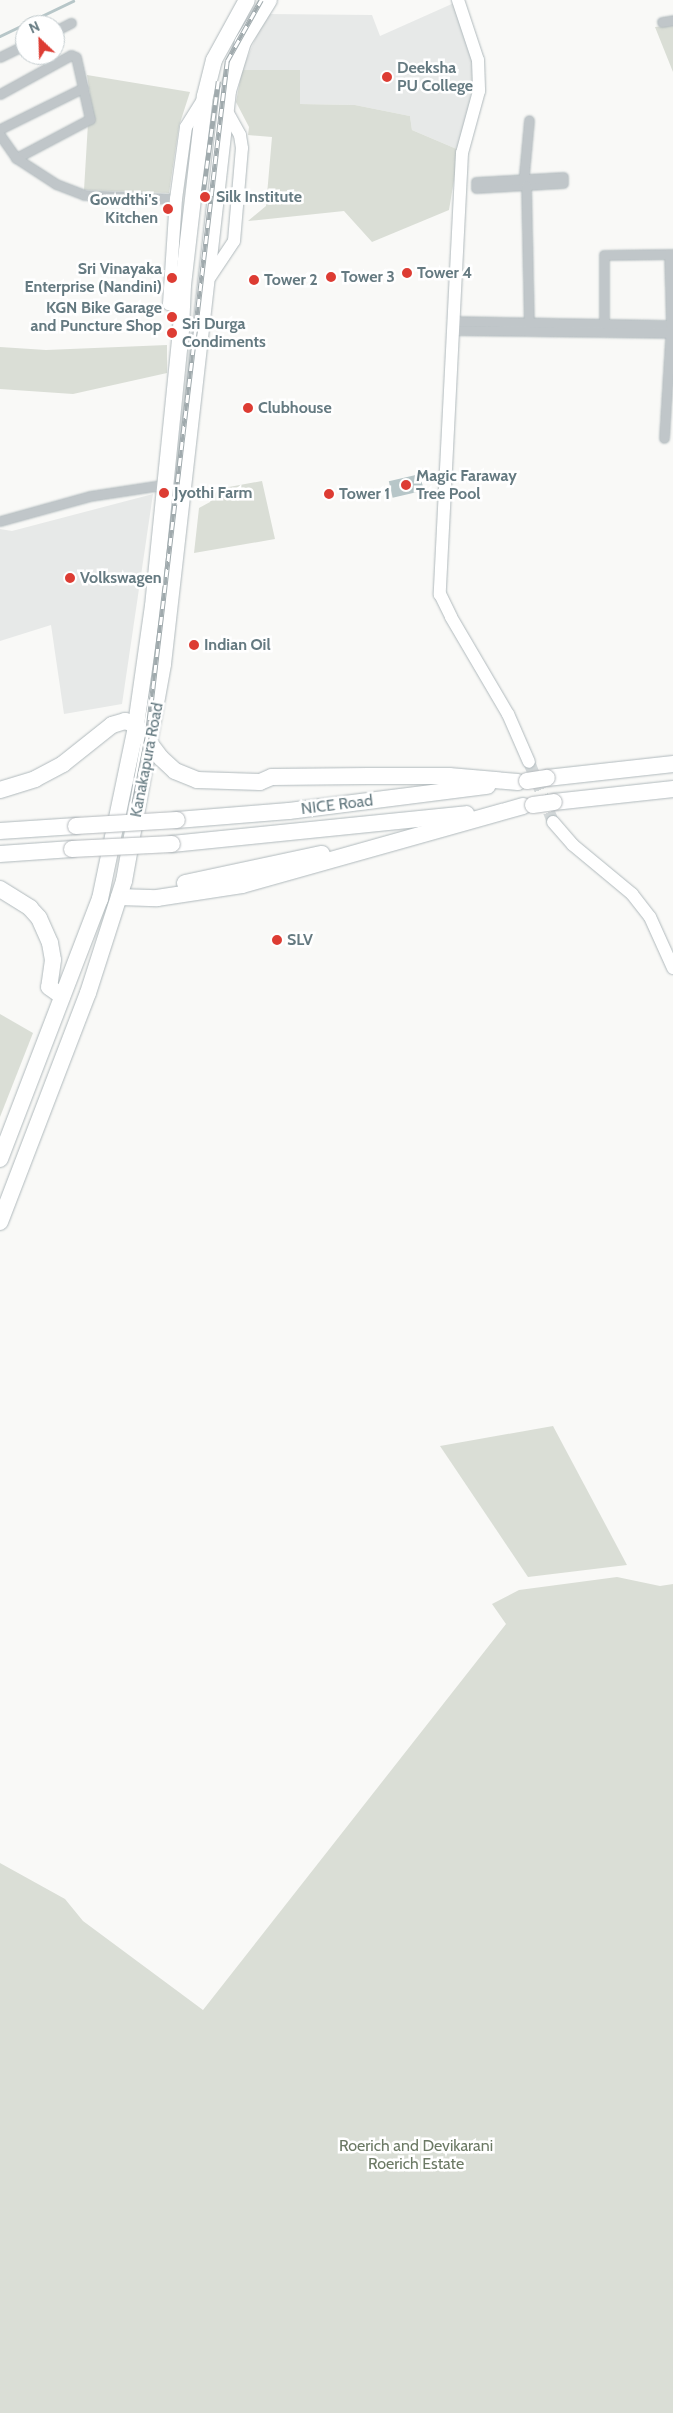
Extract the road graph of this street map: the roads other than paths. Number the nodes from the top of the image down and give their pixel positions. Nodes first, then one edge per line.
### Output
1 (247, 0) edge
2 (269, 0) edge
3 (458, 0) edge
4 (673, 20) edge
5 (662, 22) dead end
6 (71, 23) dead end
7 (65, 26) edge
8 (15, 50) edge
9 (0, 57) edge
10 (83, 88) junction
11 (0, 94) edge
12 (205, 96) junction
13 (529, 120) dead end
14 (0, 129) edge
15 (0, 136) edge
16 (3, 149) edge
17 (16, 158) junction
18 (176, 200) junction
19 (671, 254) edge
20 (181, 307) junction
21 (455, 325) junction
22 (529, 327) junction
23 (604, 328) junction
24 (672, 329) edge
25 (664, 438) dead end
26 (185, 483) junction
27 (165, 484) junction
28 (0, 521) edge
29 (136, 725) junction
30 (151, 744) junction
31 (529, 762) tunnel mouth
32 (673, 764) edge
33 (522, 781) junction
34 (673, 788) edge
35 (0, 790) edge
36 (528, 805) junction
37 (553, 822) tunnel mouth
38 (0, 831) edge
39 (0, 854) edge
40 (0, 890) edge
41 (119, 897) junction
42 (673, 968) edge
43 (62, 996) junction
44 (24, 1095) junction
45 (45, 1101) junction
46 (0, 1159) edge
47 (0, 1222) edge

1 - 12 highway, Kanakapura Road
2 - 26 highway, Kanakapura Road
3 - 21 street
4 - 5 street
6 - 7 street
8 - 9 street
10 - 11 street
10 - 14 street
10 - 17 street
12 - 18 street, Kanakapura Road
12 - 20 highway, Kanakapura Road
13 - 22 street
15 - 16 street
16 - 17 street
17 - 18 street
18 - 20 street, Kanakapura Road
19 - 23 street
19 - 24 street
20 - 27 highway, Kanakapura Road
21 - 22 street
21 - 31 street
22 - 23 street
23 - 24 street
24 - 25 street
26 - 27 street
26 - 30 highway, Kanakapura Road
27 - 28 street
27 - 29 highway, Kanakapura Road
29 - 30 highway
29 - 35 highway
29 - 43 highway, Kanakapura Road
30 - 33 highway
30 - 41 highway, Kanakapura Road
32 - 33 highway, NICE Road, bridge
33 - 38 highway, NICE Road, bridge
34 - 36 highway, NICE Road, bridge
36 - 39 highway, NICE Road, bridge
36 - 41 highway
37 - 42 street
40 - 43 highway
41 - 45 highway, Kanakapura Road
43 - 44 highway, Kanakapura Road
44 - 45 highway
44 - 46 highway, Kanakapura Road
45 - 47 highway, Kanakapura Road

